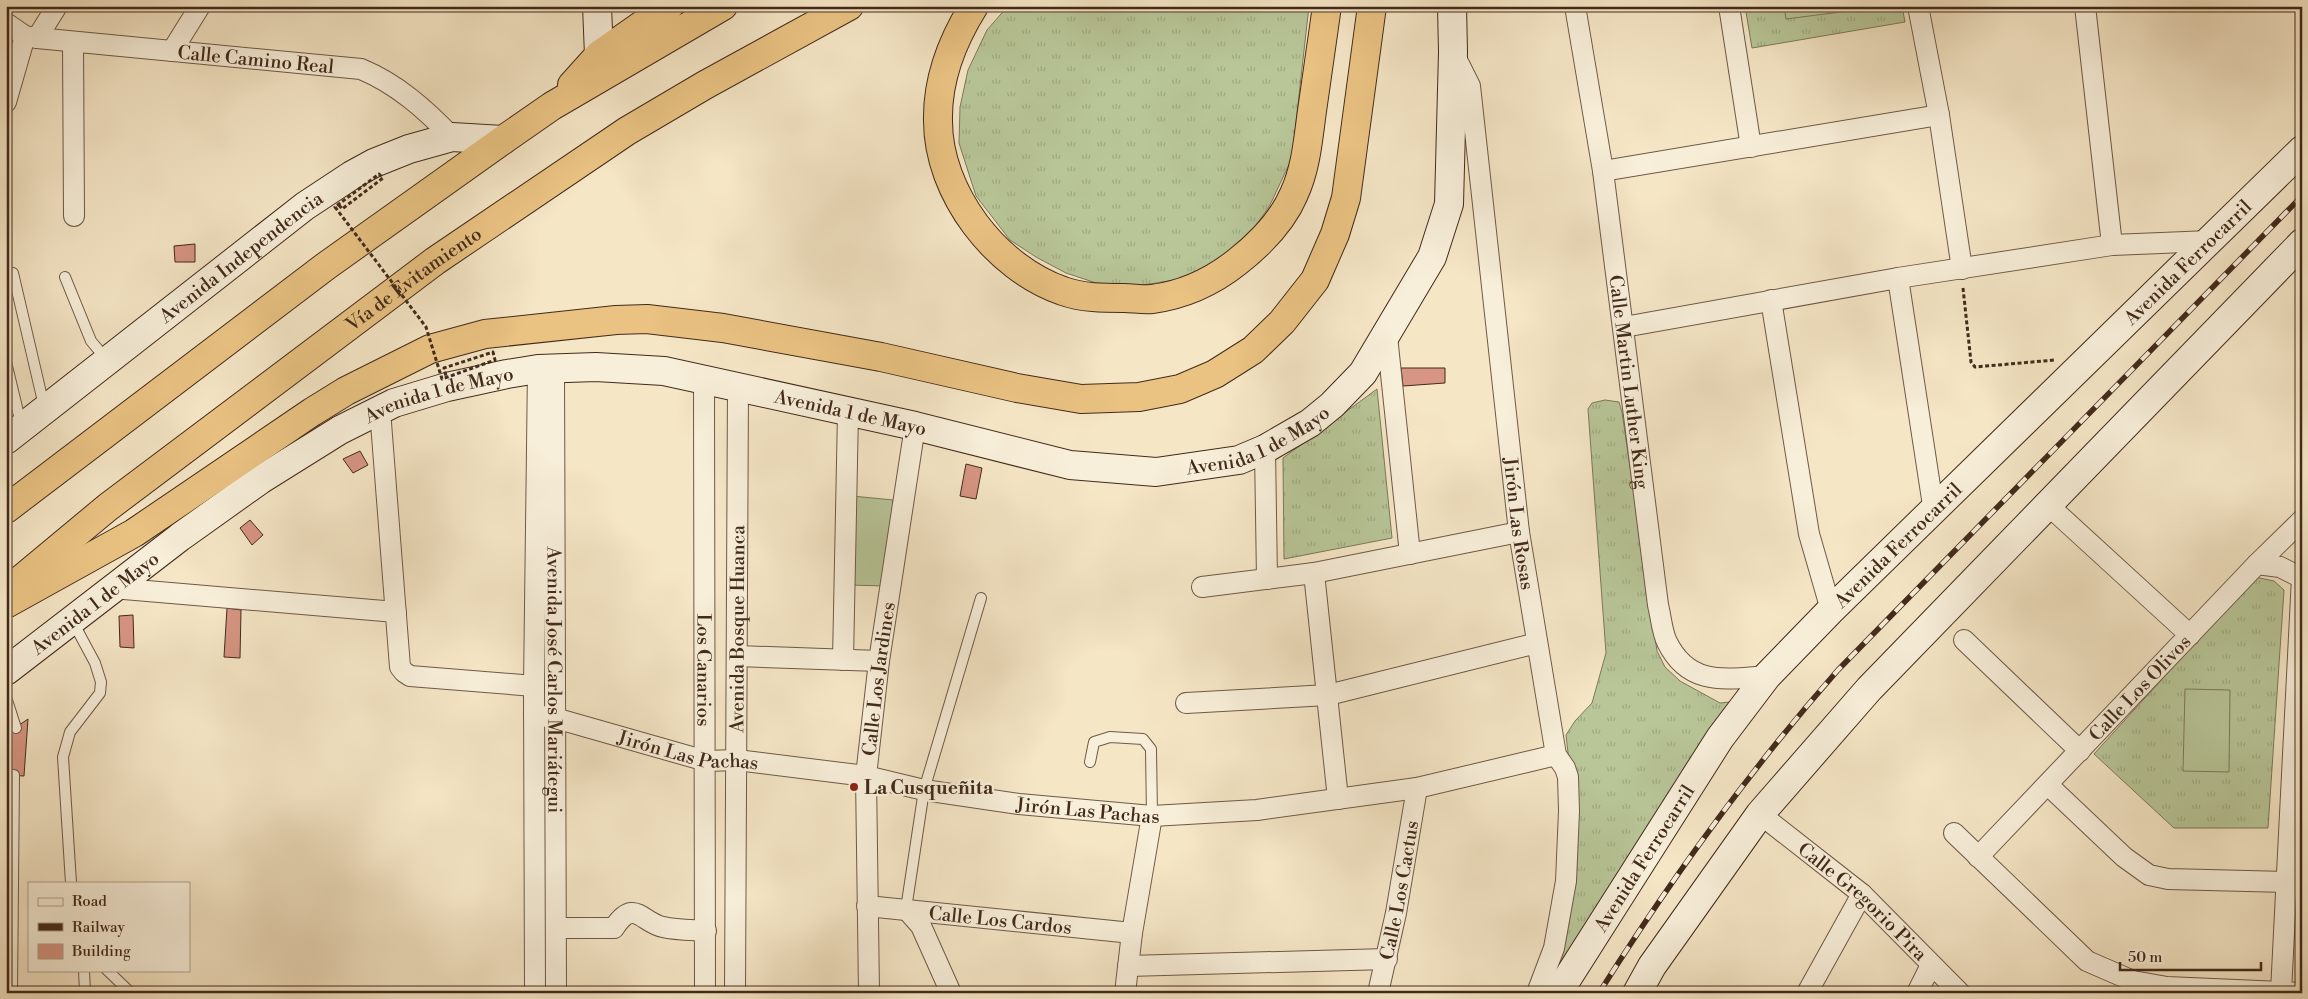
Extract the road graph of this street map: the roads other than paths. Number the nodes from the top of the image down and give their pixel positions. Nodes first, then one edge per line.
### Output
1 (57, 6) edge
2 (200, 6) edge
3 (596, 6) edge
4 (669, 6) edge
5 (723, 6) edge
6 (849, 6) edge
7 (974, 6) edge
8 (1327, 6) edge
9 (1372, 6) edge
10 (1452, 6) edge
11 (1575, 6) edge
12 (1729, 6) edge
13 (1918, 6) edge
14 (2087, 7) edge
15 (6, 23) edge
16 (31, 37) junction
17 (73, 42) junction
18 (172, 51) junction
19 (1453, 52) junction
20 (599, 55) junction
21 (6, 102) edge
22 (552, 106) junction
23 (1940, 115) junction
24 (452, 136) junction
25 (503, 140) junction
26 (1751, 147) junction
27 (2302, 150) edge
28 (1603, 171) junction
29 (74, 216) dead end
30 (2210, 241) junction
31 (2302, 243) edge
32 (2112, 246) junction
33 (1962, 269) junction
34 (13, 273) dead end
35 (65, 277) dead end
36 (1898, 278) junction
37 (1771, 300) junction
38 (1624, 327) junction
39 (1387, 336) junction
40 (108, 361) junction
41 (6, 362) edge
42 (546, 369) junction
43 (704, 378) junction
44 (738, 386) junction
45 (45, 410) junction
46 (380, 410) junction
47 (848, 412) junction
48 (915, 426) junction
49 (14, 434) edge
50 (1265, 449) junction
51 (2048, 505) junction
52 (6, 510) edge
53 (1934, 512) junction
54 (2302, 520) edge
55 (1519, 532) junction
56 (1410, 554) junction
57 (2257, 564) junction
58 (1314, 573) junction
59 (2302, 577) edge
60 (1267, 579) junction
61 (1202, 587) dead end
62 (112, 588) junction
63 (6, 592) edge
64 (981, 598) dead end
65 (6, 604) edge
66 (1831, 610) junction
67 (396, 612) junction
68 (71, 619) junction
69 (2190, 635) junction
70 (1964, 640) dead end
71 (1537, 643) junction
72 (737, 656) junction
73 (843, 660) junction
74 (879, 661) junction
75 (6, 671) edge
76 (1768, 676) junction
77 (534, 686) junction
78 (1328, 695) junction
79 (6, 697) edge
80 (1186, 703) dead end
81 (534, 715) junction
82 (555, 718) junction
83 (16, 728) dead end
84 (2080, 751) junction
85 (1556, 755) junction
86 (737, 760) junction
87 (706, 761) junction
88 (1090, 762) dead end
89 (14, 775) dead end
90 (866, 776) junction
91 (2048, 785) junction
92 (1416, 788) junction
93 (924, 790) junction
94 (1338, 799) junction
95 (1760, 814) junction
96 (1152, 816) junction
97 (1954, 833) dead end
98 (1978, 857) junction
99 (71, 882) edge
100 (2288, 882) junction
101 (1862, 894) junction
102 (867, 906) junction
103 (906, 909) junction
104 (556, 928) junction
105 (706, 931) junction
106 (1132, 933) junction
107 (1387, 959) junction
108 (1931, 965) junction
109 (1128, 966) junction
110 (706, 967) junction
111 (736, 968) junction
112 (84, 972) edge
113 (109, 972) edge
114 (2281, 992) edge
115 (12, 993) edge
116 (85, 993) edge
117 (131, 993) edge
118 (535, 993) edge
119 (556, 993) edge
120 (705, 993) edge
121 (735, 993) edge
122 (869, 993) edge
123 (951, 993) edge
124 (1125, 993) edge
125 (1378, 993) edge
126 (1537, 993) edge
127 (1558, 993) edge
128 (1637, 993) edge
129 (1807, 993) edge
130 (1917, 993) edge
131 (1960, 993) edge
132 (2302, 993) edge

1 - 16 street
2 - 18 street
3 - 20 main road
4 - 20 highway
5 - 22 highway
6 - 63 highway, Vía de Evitamiento
7 - 8 highway
9 - 65 highway
10 - 19 main road, Avenida 1 de Mayo
11 - 28 street, Calle Martin Luther King
12 - 26 street
13 - 23 street
14 - 32 street
15 - 16 street, Calle Camino Real
16 - 17 street, Calle Camino Real
16 - 21 street
17 - 18 street, Calle Camino Real
17 - 29 street
18 - 24 street, Calle Camino Real
19 - 39 main road, Avenida 1 de Mayo
19 - 55 street, Jirón Las Rosas
20 - 22 highway
22 - 25 highway
23 - 26 street
23 - 33 street
24 - 25 main road, Avenida Independencia
24 - 40 main road, Avenida Independencia
25 - 52 highway
26 - 28 street
27 - 30 main road, Avenida Ferrocarril
28 - 38 street, Calle Martin Luther King
30 - 32 street
30 - 53 main road, Avenida Ferrocarril
31 - 51 main road
32 - 33 street
33 - 36 street
34 - 45 lane
35 - 40 lane
36 - 37 street
36 - 53 street
37 - 38 street
37 - 66 street
38 - 76 street, Calle Martin Luther King
39 - 50 main road, Avenida 1 de Mayo
39 - 56 street
40 - 45 main road, Avenida Independencia
41 - 49 lane
42 - 43 main road, Avenida 1 de Mayo
42 - 46 main road, Avenida 1 de Mayo
42 - 77 street, Avenida José Carlos Mariátegui
42 - 82 street, Avenida José Carlos Mariátegui
43 - 44 main road, Avenida 1 de Mayo
43 - 87 street, Los Canarios
44 - 47 main road, Avenida 1 de Mayo
44 - 72 street, Avenida Bosque Huanca
45 - 49 main road, Avenida Independencia
46 - 62 main road, Avenida 1 de Mayo
46 - 67 street
47 - 48 main road, Avenida 1 de Mayo
47 - 73 street
48 - 50 main road, Avenida 1 de Mayo
48 - 74 street, Calle Los Jardines
50 - 60 street
51 - 69 street
51 - 95 main road
53 - 66 main road, Avenida Ferrocarril
54 - 57 street, Calle Los Olivos
55 - 56 street
55 - 71 street, Jirón Las Rosas
56 - 58 street
57 - 59 street
57 - 69 street, Calle Los Olivos
58 - 60 street
58 - 78 street
59 - 100 street
60 - 61 street
62 - 67 street
62 - 68 main road, Avenida 1 de Mayo
64 - 93 lane
66 - 76 main road, Avenida Ferrocarril
67 - 77 street
68 - 75 main road, Avenida 1 de Mayo
68 - 99 lane
69 - 84 street, Calle Los Olivos
70 - 84 street
71 - 78 street
71 - 85 street, Jirón Las Rosas
72 - 73 street
72 - 86 street, Avenida Bosque Huanca
73 - 74 street
74 - 90 street, Calle Los Jardines
76 - 127 main road, Avenida Ferrocarril
77 - 81 street, Avenida José Carlos Mariátegui
78 - 80 street
78 - 94 street
79 - 83 lane
81 - 82 street, Jirón Las Pachas
81 - 118 street, Avenida José Carlos Mariátegui
82 - 87 street, Jirón Las Pachas
82 - 104 street, Avenida José Carlos Mariátegui
84 - 91 street, Calle Los Olivos
85 - 92 street, Jirón Las Pachas
85 - 126 street, Jirón Las Rosas
86 - 87 street, Jirón Las Pachas
86 - 90 street, Jirón Las Pachas
86 - 111 street, Avenida Bosque Huanca
87 - 105 street, Los Canarios
88 - 96 lane
89 - 115 lane
90 - 93 street, Jirón Las Pachas
90 - 102 street, Calle Los Jardines
91 - 98 street, Calle Los Olivos
91 - 100 street
92 - 94 street, Jirón Las Pachas
92 - 107 street, Calle Los Cactus
93 - 96 street, Jirón Las Pachas
93 - 103 lane
94 - 96 street, Jirón Las Pachas
95 - 101 street, Calle Gregorio Pira
95 - 128 main road
96 - 106 street
97 - 98 street
98 - 114 street
100 - 114 street
101 - 108 street, Calle Gregorio Pira
101 - 129 street
102 - 103 street, Calle Los Cardos
102 - 122 street, Calle Los Jardines
103 - 106 street, Calle Los Cardos
103 - 123 street
104 - 105 street
104 - 119 street, Avenida José Carlos Mariátegui
105 - 110 street, Los Canarios
106 - 109 street
107 - 109 street
107 - 125 street, Calle Los Cactus
108 - 130 street
108 - 131 street, Calle Gregorio Pira
109 - 124 street
110 - 111 street
110 - 120 street, Los Canarios
111 - 121 street, Avenida Bosque Huanca
112 - 116 lane
113 - 117 lane
114 - 132 street

